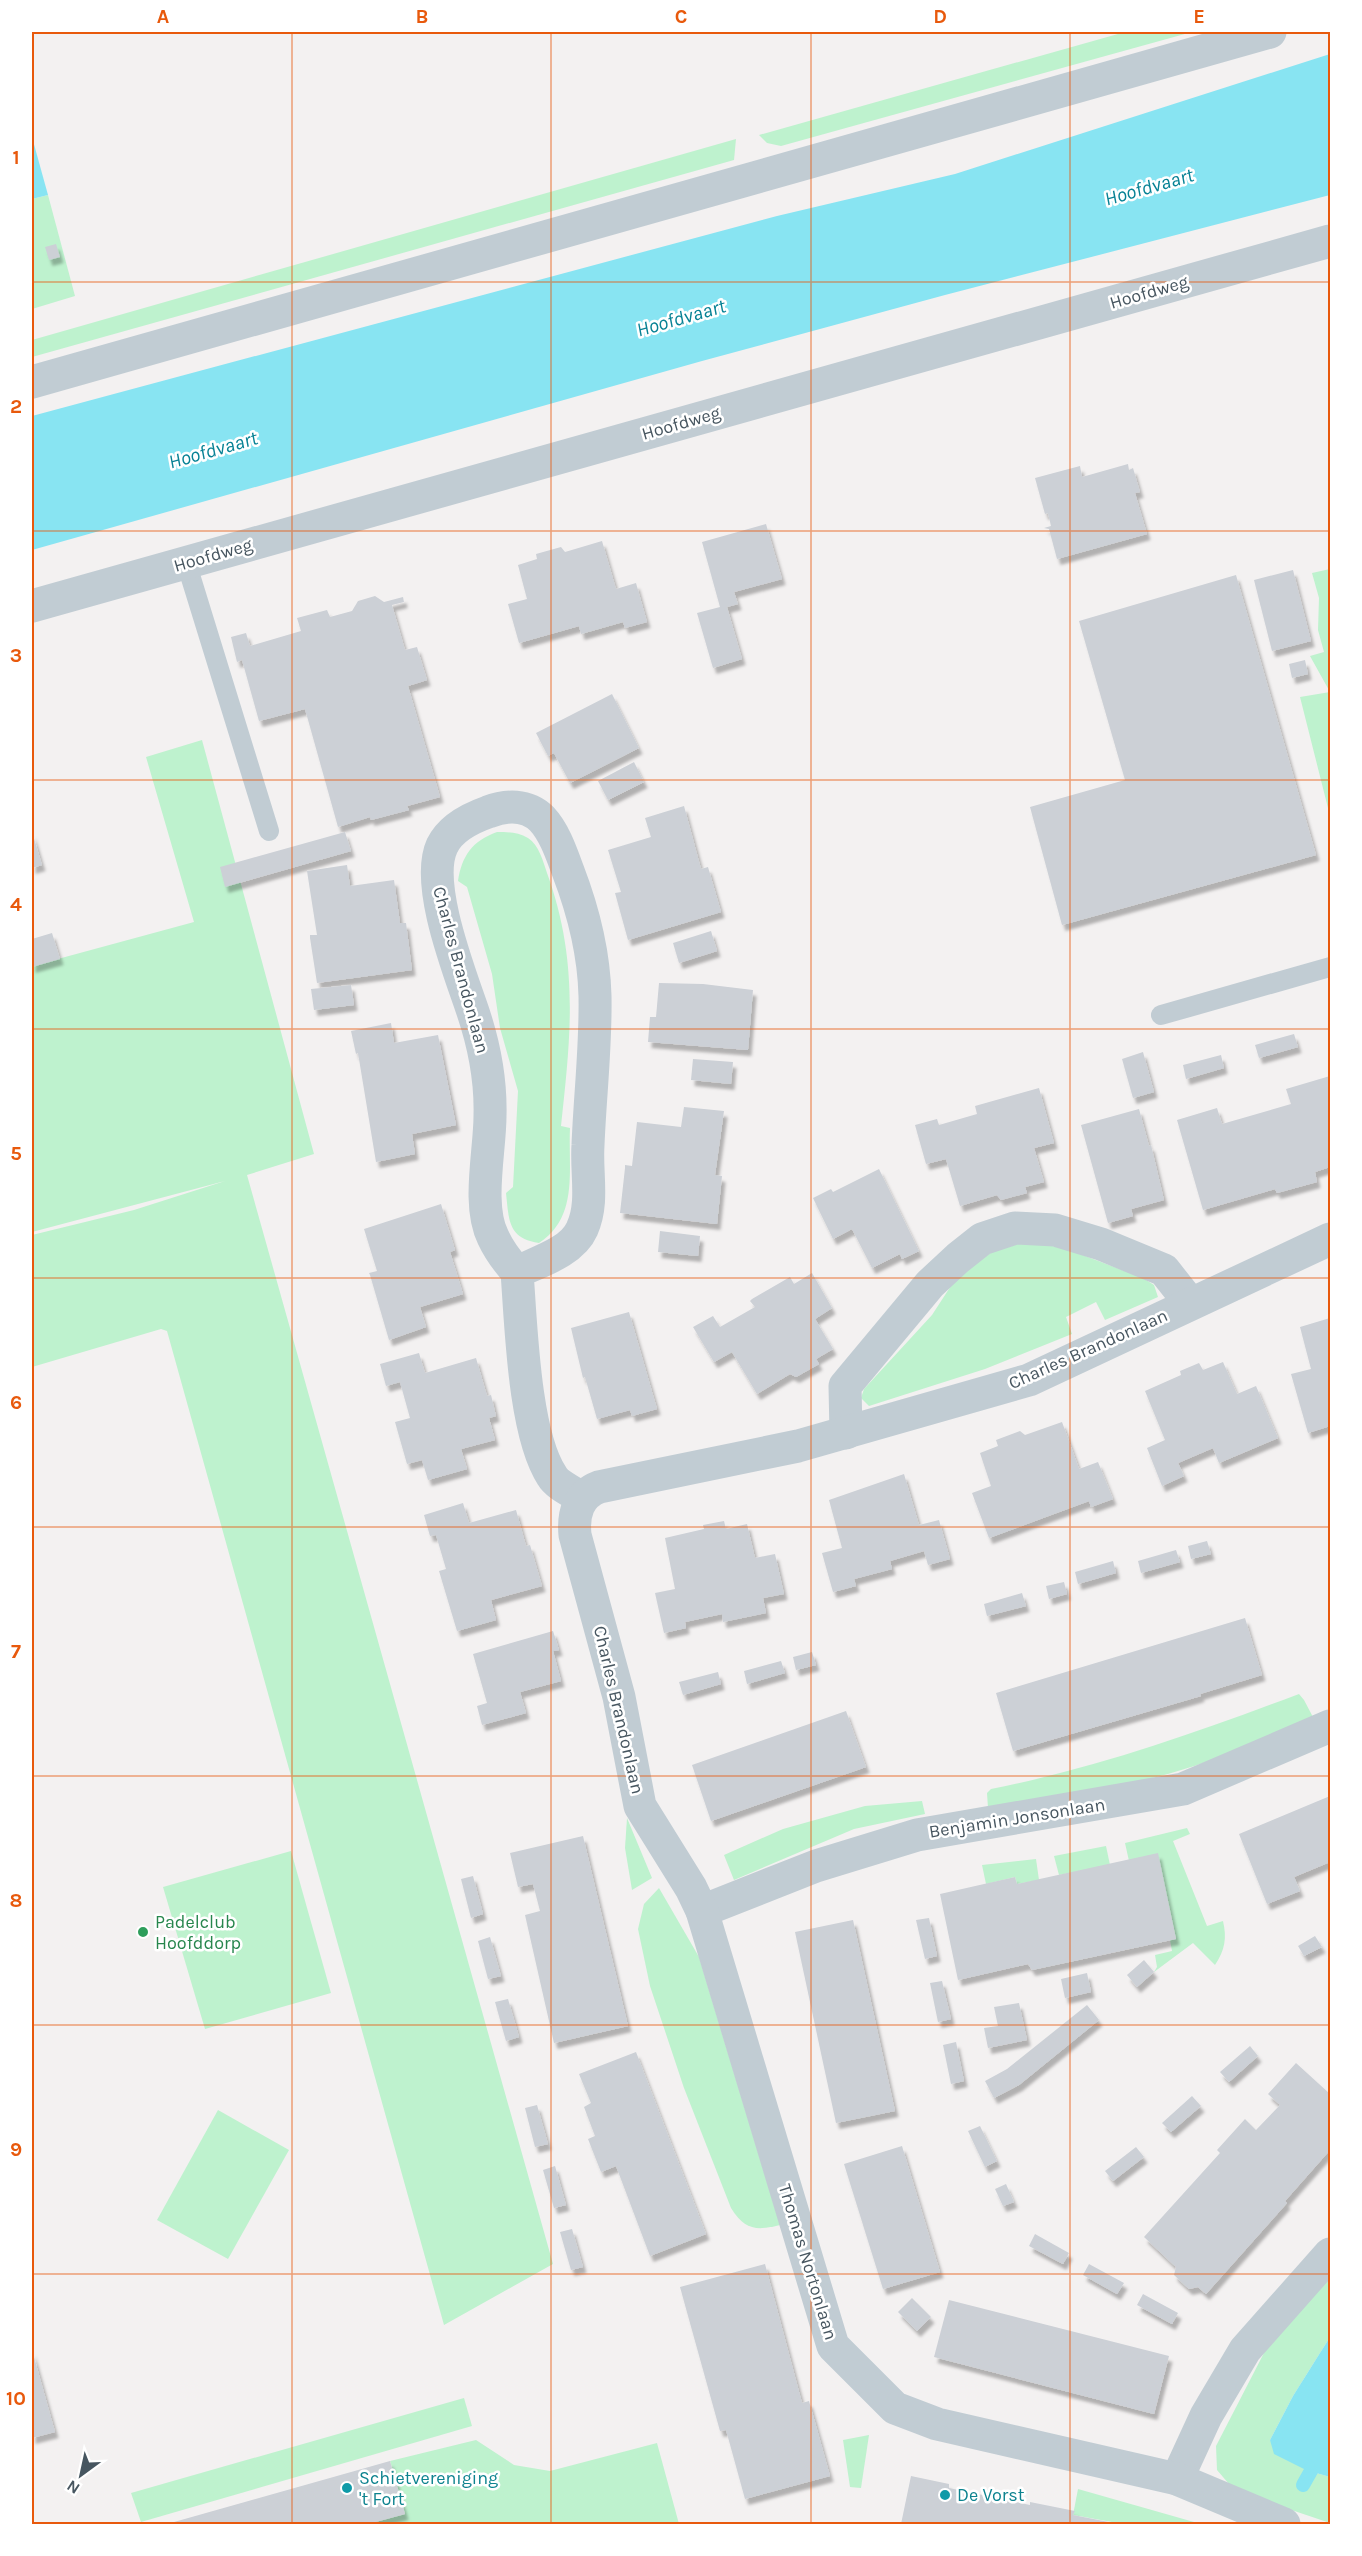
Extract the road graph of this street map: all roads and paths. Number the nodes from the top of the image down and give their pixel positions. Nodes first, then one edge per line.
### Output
1 (1270, 32) edge
2 (1330, 241) edge
3 (32, 382) edge
4 (186, 562) junction
5 (32, 606) edge
6 (269, 831) dead end
7 (1330, 967) edge
8 (1161, 1015) dead end
9 (1330, 1239) edge
10 (517, 1272) junction
11 (1190, 1303) junction
12 (846, 1433) junction
13 (582, 1498) junction
14 (1330, 1726) edge
15 (702, 1911) junction
16 (1330, 2254) edge
17 (1177, 2479) junction
18 (1284, 2524) edge

1 - 3 street
2 - 4 street, Hoofdweg
4 - 5 street, Hoofdweg
4 - 6 lane
7 - 8 lane
9 - 11 street, Charles Brandonlaan
10 - 10 street, Charles Brandonlaan
10 - 13 street, Charles Brandonlaan
11 - 12 street, Charles Brandonlaan
11 - 12 street, Charles Brandonlaan
12 - 13 street, Charles Brandonlaan
13 - 15 street, Charles Brandonlaan
14 - 15 street, Benjamin Jonsonlaan
15 - 17 street, Thomas Nortonlaan
16 - 17 street
17 - 18 street, Thomas Nortonlaan

